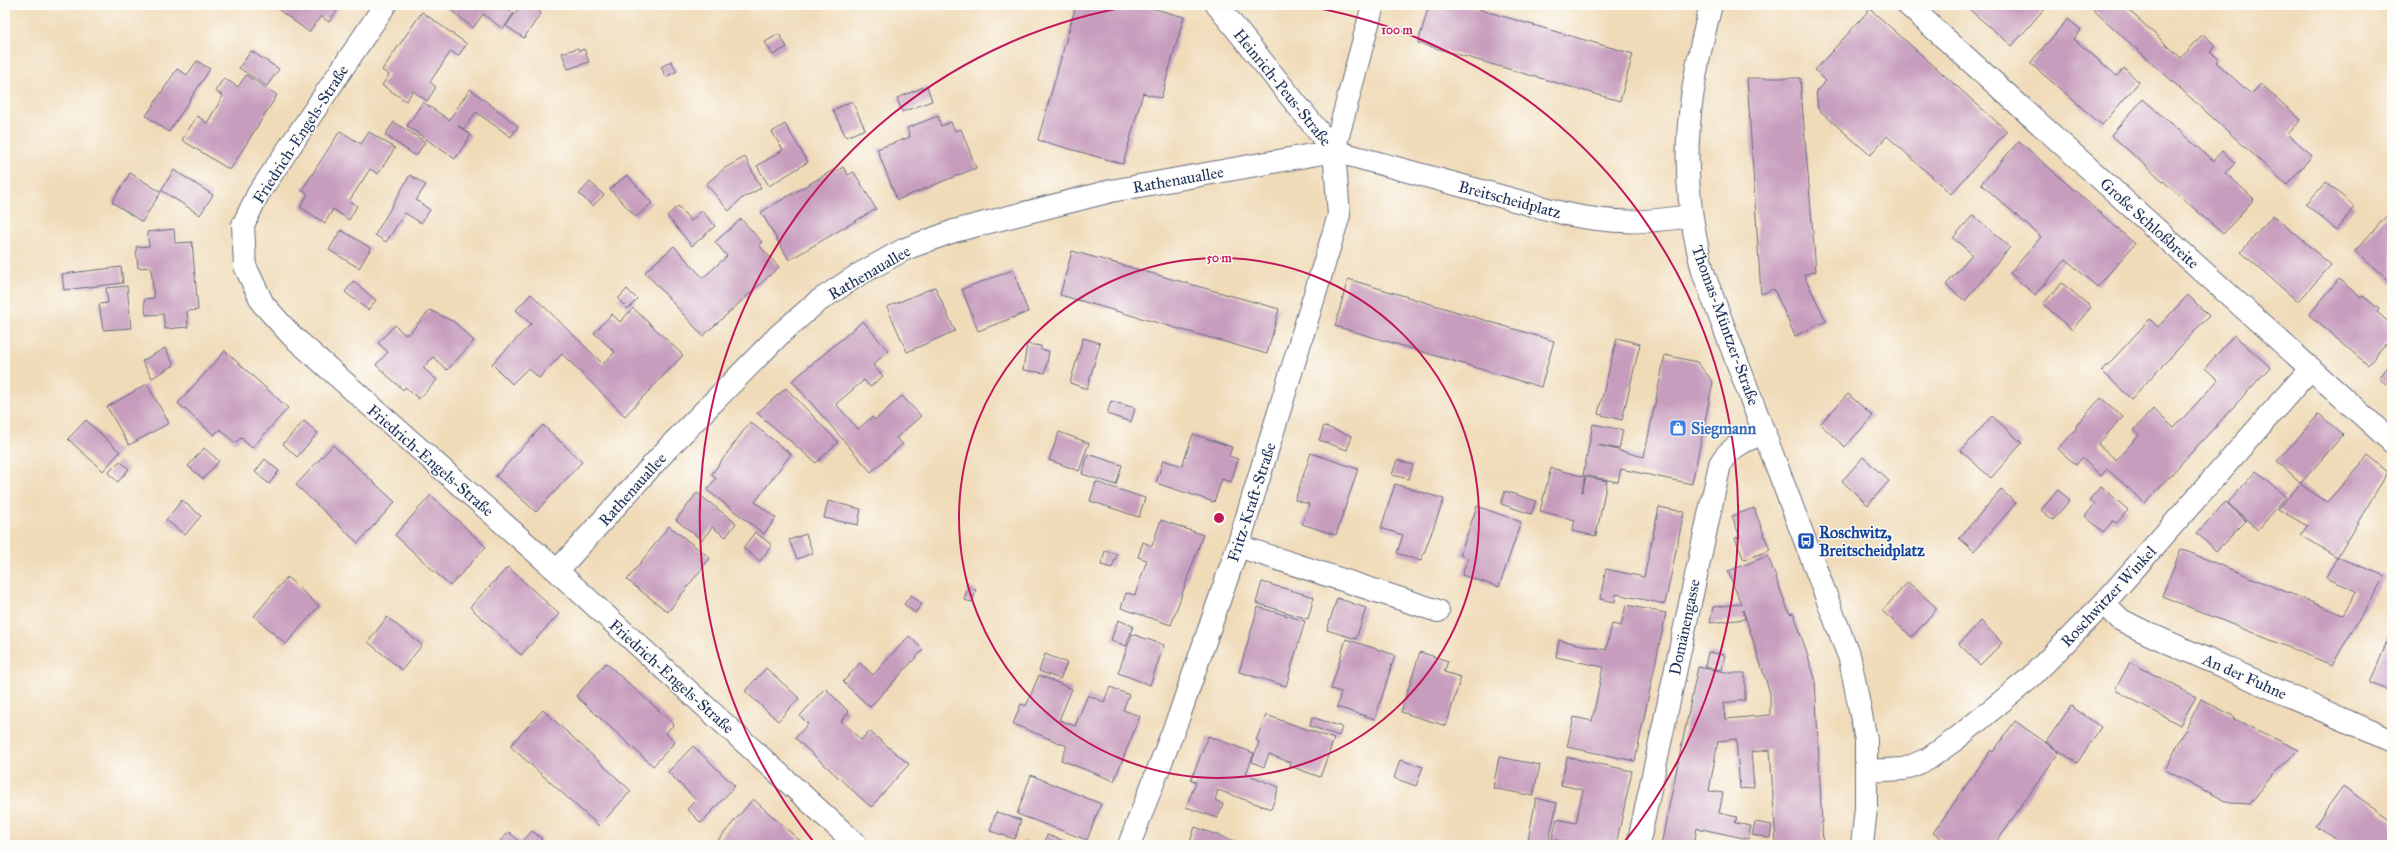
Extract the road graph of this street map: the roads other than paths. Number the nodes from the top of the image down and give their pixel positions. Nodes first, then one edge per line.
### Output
1 (385, 5) edge
2 (1217, 5) edge
3 (1373, 5) edge
4 (1711, 5) edge
5 (1908, 5) edge
6 (1334, 151) junction
7 (1690, 216) junction
8 (2311, 368) junction
9 (1765, 433) junction
10 (2392, 442) edge
11 (1238, 546) junction
12 (557, 571) junction
13 (2104, 603) junction
14 (1438, 611) dead end
15 (2392, 741) edge
16 (1867, 771) junction
17 (857, 845) edge
18 (1128, 845) edge
19 (1638, 845) edge
20 (1862, 845) edge

1 - 12 street, Friedrich-Engels-Straße
2 - 6 street, Heinrich-Peus-Straße
3 - 6 street
4 - 7 street, Thomas-Müntzer-Straße
5 - 8 street, Große Schloßbreite
6 - 7 street, Breitscheidplatz
6 - 11 street, Fritz-Kraft-Straße
6 - 12 street, Rathenauallee
7 - 9 street, Thomas-Müntzer-Straße
8 - 10 street, Große Schloßbreite
8 - 13 street, Roschwitzer Winkel
9 - 16 street, Thomas-Müntzer-Straße
9 - 19 street, Domänengasse
11 - 14 street
11 - 18 street, Fritz-Kraft-Straße
12 - 17 street, Friedrich-Engels-Straße
13 - 15 street, An der Fuhne
13 - 16 street, Roschwitzer Winkel
16 - 20 street, Thomas-Müntzer-Straße

